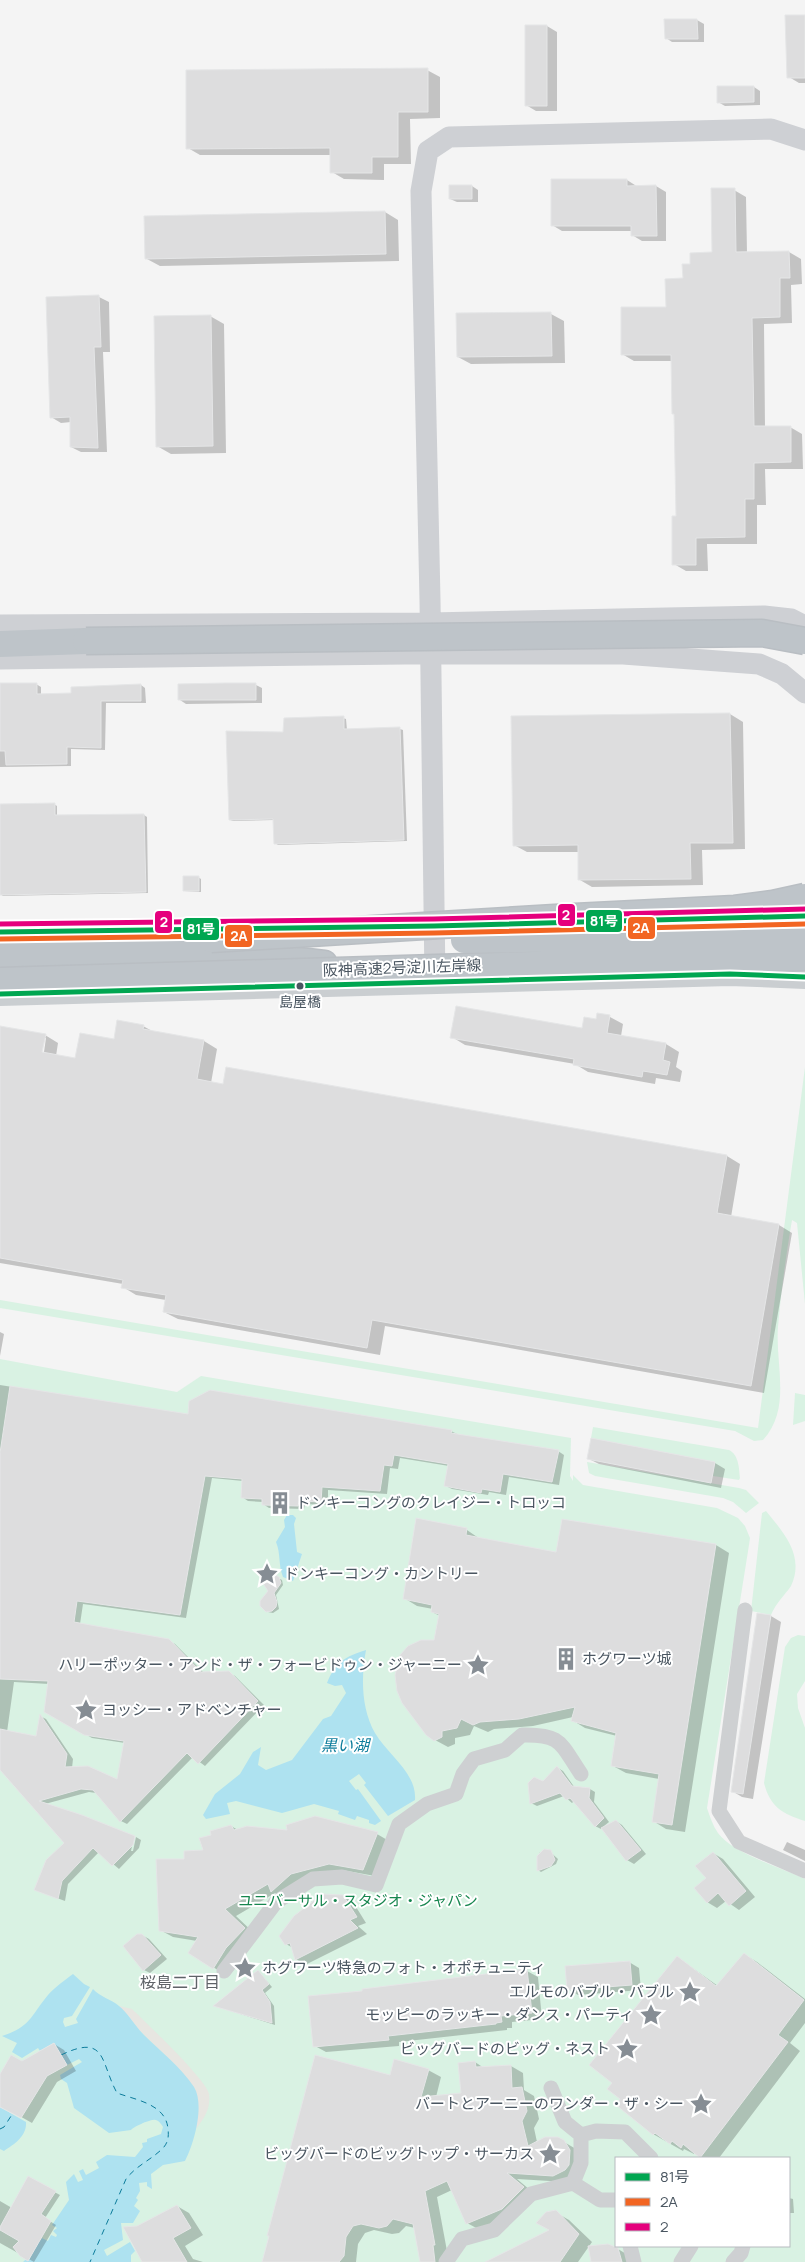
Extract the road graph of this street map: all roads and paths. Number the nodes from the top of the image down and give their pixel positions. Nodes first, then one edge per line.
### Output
1 (805, 140) edge
2 (430, 623) junction
3 (0, 625) edge
4 (805, 626) edge
5 (805, 641) edge
6 (0, 644) edge
7 (430, 654) junction
8 (0, 659) edge
9 (805, 693) edge
10 (805, 897) edge
11 (805, 916) edge
12 (434, 926) junction
13 (0, 932) edge
14 (805, 934) edge
15 (0, 942) edge
16 (214, 948) junction
17 (805, 957) edge
18 (0, 962) edge
19 (805, 978) edge
20 (0, 980) edge
21 (425, 982) junction
22 (0, 994) edge
23 (745, 1610) dead end
24 (581, 1774) dead end
25 (805, 1871) edge
26 (224, 1970) dead end
27 (551, 2088) dead end
28 (581, 2134) junction
29 (650, 2157) edge
30 (573, 2183) junction
31 (615, 2200) edge
32 (630, 2247) edge
33 (690, 2247) edge
34 (743, 2247) edge
35 (738, 2261) edge
36 (446, 2262) edge
37 (634, 2262) edge
38 (681, 2262) edge

1 - 2 street
2 - 3 street
2 - 4 street
2 - 7 street
5 - 6 highway, bridge
7 - 8 street
7 - 9 street
7 - 12 street
10 - 16 highway, bridge
11 - 12 main road
12 - 13 main road
12 - 21 street
14 - 16 highway, 阪神高速2号淀川左岸線, bridge
15 - 16 highway, 阪神高速2号淀川左岸線
16 - 18 highway
16 - 21 highway
17 - 20 highway, 阪神高速2号淀川左岸線, bridge
19 - 21 main road
21 - 22 main road
23 - 25 street
24 - 26 street
27 - 28 street
28 - 29 street
28 - 30 street
30 - 31 street
30 - 36 street
32 - 37 street
33 - 38 street
34 - 35 street

